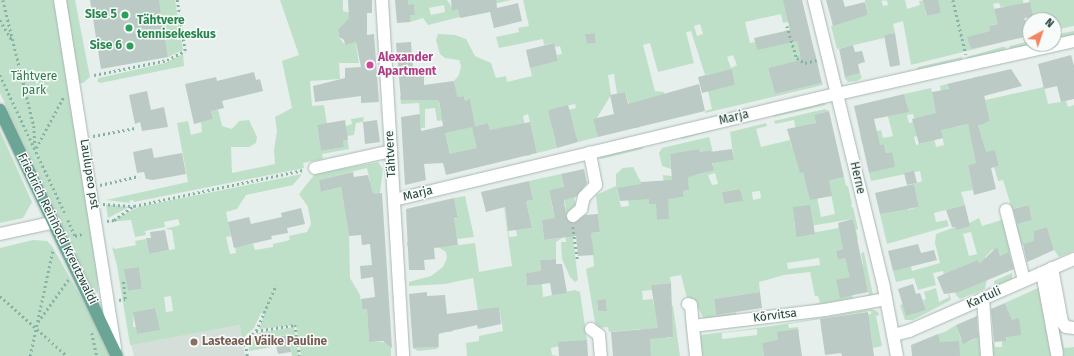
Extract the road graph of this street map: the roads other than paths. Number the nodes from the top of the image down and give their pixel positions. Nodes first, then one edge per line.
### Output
1 (60, 0) edge
2 (382, 0) edge
3 (814, 0) edge
4 (1074, 41) edge
5 (837, 94) junction
6 (0, 110) edge
7 (391, 151) junction
8 (590, 153) junction
9 (315, 168) dead end
10 (394, 200) junction
11 (1006, 210) dead end
12 (573, 220) road end
13 (55, 222) junction
14 (0, 234) edge
15 (1074, 259) edge
16 (1047, 270) junction
17 (1024, 280) junction
18 (886, 298) junction
19 (983, 298) junction
20 (688, 304) dead end
21 (693, 326) junction
22 (1074, 328) edge
23 (595, 332) dead end
24 (894, 335) junction
25 (116, 352) edge
26 (1057, 354) dead end
27 (403, 356) edge
28 (602, 356) edge
29 (696, 356) edge
30 (897, 356) edge
31 (987, 356) edge

1 - 25 street, Laulupeo pst
2 - 7 street, Tähtvere
3 - 5 street, Herne
4 - 5 street, Marja
5 - 8 street, Marja
5 - 18 street, Herne
6 - 13 main road, Friedrich Reinhold Kreutzwaldi
7 - 9 street
7 - 10 street, Tähtvere
8 - 10 street, Marja
8 - 12 street
10 - 27 street, Tähtvere
11 - 17 street
13 - 14 street
13 - 25 main road, Friedrich Reinhold Kreutzwaldi
15 - 16 street, Kartuli
16 - 17 street, Kartuli
16 - 22 street
16 - 26 street
17 - 19 street, Kartuli
18 - 21 street, Kõrvitsa
18 - 24 street, Herne
19 - 24 street, Kartuli
19 - 31 street
20 - 21 street
21 - 29 street
23 - 28 street
24 - 30 street, Herne

